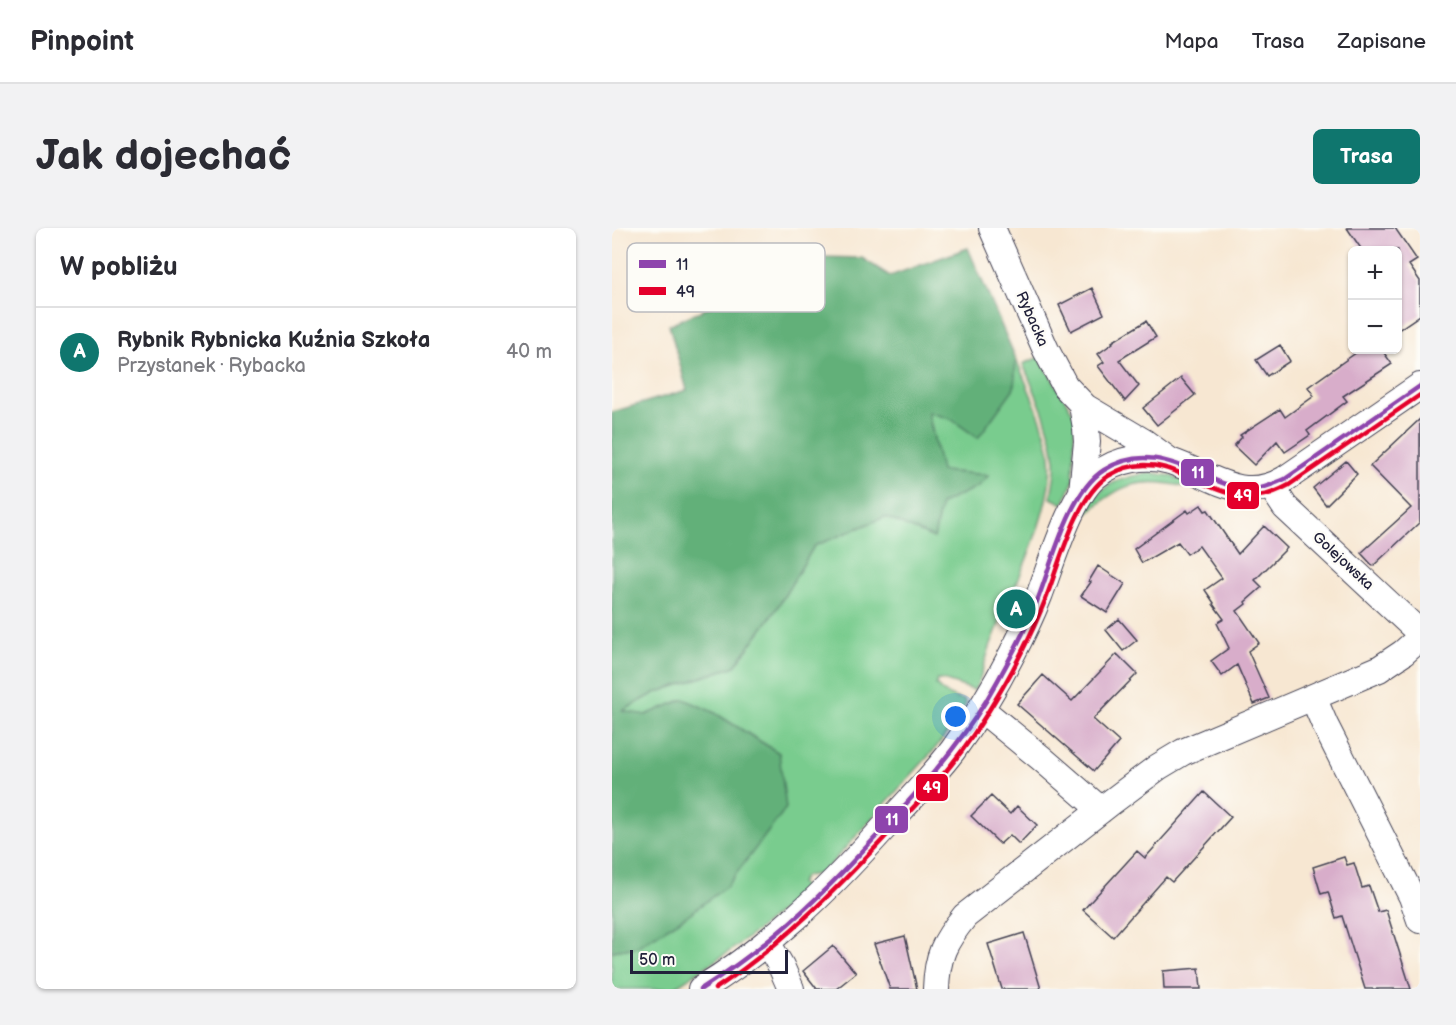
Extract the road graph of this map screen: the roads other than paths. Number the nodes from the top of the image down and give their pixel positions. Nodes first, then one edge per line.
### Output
1 (992, 228) edge
2 (1420, 386) edge
3 (1082, 405) junction
4 (1170, 461) junction
5 (1271, 486) junction
6 (1082, 490) junction
7 (1420, 633) edge
8 (1420, 638) edge
9 (1313, 697) junction
10 (981, 709) junction
11 (1101, 810) junction
12 (1420, 920) edge
13 (766, 942) junction
14 (701, 989) edge
15 (791, 989) edge
16 (936, 989) edge

1 - 3 street, Rybacka
2 - 5 street
3 - 4 street, Rybacka
3 - 6 street
4 - 5 street
4 - 6 street
5 - 7 street, Golejowska
6 - 10 street
8 - 9 street
9 - 11 street
9 - 12 street
10 - 11 street
10 - 13 street
11 - 16 street
13 - 14 street
13 - 15 street

